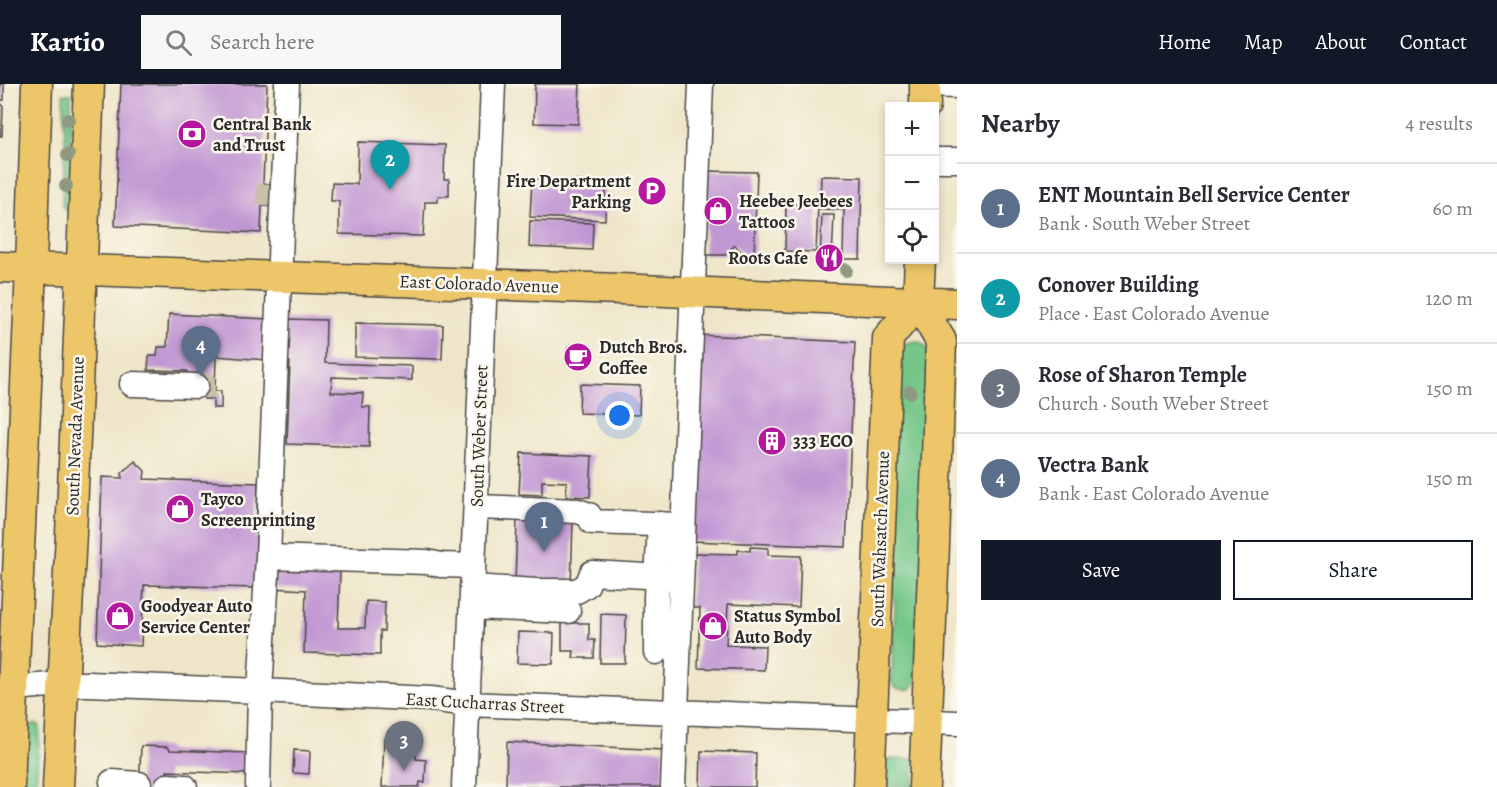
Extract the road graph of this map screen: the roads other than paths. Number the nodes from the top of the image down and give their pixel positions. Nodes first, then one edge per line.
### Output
1 (37, 84) edge
2 (89, 84) edge
3 (493, 84) edge
4 (701, 84) edge
5 (925, 84) edge
6 (287, 86) edge
7 (957, 86) edge
8 (924, 102) edge
9 (939, 159) edge
10 (957, 160) edge
11 (273, 202) junction
12 (920, 264) edge
13 (0, 267) edge
14 (31, 267) junction
15 (82, 269) junction
16 (280, 277) junction
17 (485, 284) junction
18 (693, 292) junction
19 (918, 302) junction
20 (957, 304) edge
21 (132, 384) dead end
22 (196, 386) tunnel mouth
23 (476, 507) junction
24 (671, 525) junction
25 (268, 557) junction
26 (681, 578) junction
27 (472, 587) junction
28 (657, 587) junction
29 (568, 611) dead end
30 (667, 654) junction
31 (63, 684) junction
32 (14, 688) junction
33 (260, 691) junction
34 (468, 704) junction
35 (676, 712) junction
36 (872, 720) junction
37 (928, 722) junction
38 (957, 723) edge
39 (112, 782) dead end
40 (140, 784) dead end
41 (9, 787) edge
42 (58, 787) edge
43 (258, 787) edge
44 (464, 787) edge
45 (673, 787) edge
46 (869, 787) edge
47 (924, 787) edge

1 - 14 main road
2 - 15 main road, South Nevada Avenue
3 - 17 street, South Weber Street
4 - 18 street
5 - 7 street
5 - 8 main road
6 - 11 street
6 - 11 street
9 - 10 street
11 - 16 street
12 - 19 main road
13 - 14 main road, East Colorado Avenue
14 - 15 main road, East Colorado Avenue
14 - 32 main road
15 - 16 main road, East Colorado Avenue
15 - 31 main road, South Nevada Avenue
16 - 17 main road, East Colorado Avenue
16 - 25 street
17 - 18 main road, East Colorado Avenue
17 - 23 street, South Weber Street
18 - 19 main road, East Colorado Avenue
18 - 24 street
19 - 20 main road, East Colorado Avenue
19 - 36 main road, South Wahsatch Avenue
19 - 37 main road
21 - 22 street
23 - 24 street
23 - 27 street, South Weber Street
24 - 26 street
24 - 28 street
25 - 27 street
25 - 33 street
26 - 28 street
26 - 30 street
27 - 28 street
27 - 29 street
27 - 34 street, South Weber Street
28 - 30 street
30 - 35 street
31 - 32 street, East Cucharras Street
31 - 33 street, East Cucharras Street
31 - 42 main road, South Nevada Avenue
32 - 41 main road
33 - 34 street, East Cucharras Street
33 - 43 street
34 - 35 street, East Cucharras Street
34 - 44 street, South Weber Street
35 - 36 street, East Cucharras Street
35 - 45 street
36 - 37 street, East Cucharras Street
36 - 46 main road, South Wahsatch Avenue
37 - 38 street, East Cucharras Street
37 - 47 main road
39 - 40 street

